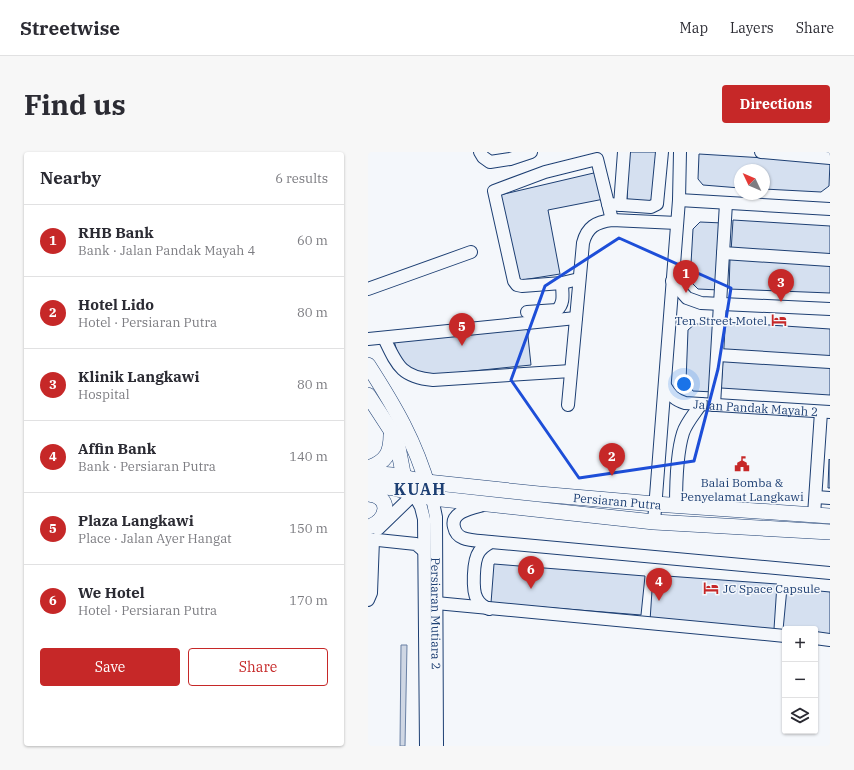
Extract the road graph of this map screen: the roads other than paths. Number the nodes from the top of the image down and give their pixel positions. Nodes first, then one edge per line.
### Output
1 (480, 152) edge
2 (531, 152) edge
3 (624, 152) edge
4 (662, 152) edge
5 (680, 152) edge
6 (761, 152) edge
7 (830, 158) edge
8 (679, 200) junction
9 (726, 203) junction
10 (614, 205) junction
11 (830, 209) edge
12 (612, 220) junction
13 (677, 223) junction
14 (471, 252) dead end
15 (723, 253) junction
16 (830, 260) edge
17 (579, 279) junction
18 (672, 281) junction
19 (562, 283) junction
20 (368, 289) edge
21 (720, 304) junction
22 (830, 309) edge
23 (527, 312) dead end
24 (576, 318) junction
25 (384, 338) junction
26 (368, 339) edge
27 (718, 355) junction
28 (830, 362) edge
29 (368, 365) edge
30 (571, 371) junction
31 (664, 386) junction
32 (368, 395) edge
33 (701, 404) junction
34 (568, 405) dead end
35 (714, 405) junction
36 (825, 412) edge
37 (392, 432) junction
38 (824, 448) edge
39 (368, 468) edge
40 (368, 473) edge
41 (406, 478) junction
42 (427, 482) junction
43 (368, 485) edge
44 (368, 494) edge
45 (414, 494) junction
46 (816, 497) junction
47 (432, 498) junction
48 (830, 498) edge
49 (484, 504) junction
50 (656, 504) junction
51 (676, 506) junction
52 (735, 510) junction
53 (814, 515) junction
54 (830, 516) edge
55 (654, 522) junction
56 (733, 527) junction
57 (830, 532) edge
58 (369, 535) edge
59 (491, 542) junction
60 (424, 551) junction
61 (830, 573) edge
62 (474, 589) junction
63 (368, 600) edge
64 (436, 603) junction
65 (462, 606) junction
66 (490, 609) junction
67 (782, 636) edge
68 (818, 638) edge
69 (830, 640) edge
70 (426, 746) edge
71 (436, 746) edge

1 - 2 street
3 - 10 street
4 - 10 street
5 - 8 street
6 - 7 street
8 - 9 street
8 - 13 street
9 - 11 street
9 - 15 street
10 - 12 street
10 - 19 street
12 - 13 street
12 - 17 street
13 - 18 street
14 - 20 street
15 - 16 street
15 - 21 street
17 - 19 street
17 - 24 street
18 - 21 street
18 - 31 street
19 - 23 street
21 - 22 street
21 - 27 street
24 - 25 street
24 - 30 street
25 - 26 street
25 - 30 street
27 - 28 street
27 - 35 street
29 - 42 main road, Persiaran Mutiara 2
30 - 34 street
31 - 33 street, Jalan Pandak Mayah 2
31 - 50 street
32 - 37 main road, Persiaran Mutiara 2
33 - 35 street, Jalan Pandak Mayah 2
33 - 51 street
35 - 36 street, Jalan Pandak Mayah 2
36 - 38 street
37 - 39 main road
37 - 41 main road, Persiaran Mutiara 2
38 - 46 street
40 - 41 main road, Persiaran Putra
41 - 42 main road, Persiaran Putra
41 - 45 main road, Persiaran Mutiara 2
42 - 47 main road, Persiaran Mutiara 2
42 - 50 main road, Persiaran Putra
43 - 45 main road, Persiaran Putra
44 - 58 main road
45 - 47 main road, Persiaran Putra
45 - 58 street
45 - 60 street, Persiaran Mutiara 2
46 - 48 street
46 - 53 street
47 - 49 main road, Persiaran Putra
47 - 64 street, Persiaran Mutiara 2
49 - 55 main road, Persiaran Putra
49 - 59 street
50 - 51 main road, Persiaran Putra
50 - 55 street
51 - 52 main road, Persiaran Putra
52 - 53 main road, Persiaran Putra
52 - 56 main road
53 - 54 main road, Persiaran Putra
55 - 56 main road, Persiaran Putra
56 - 57 main road, Persiaran Putra
58 - 60 street
58 - 63 street
59 - 61 street
59 - 62 street
60 - 70 street, Persiaran Mutiara 2
62 - 65 street
62 - 66 street
64 - 65 street
64 - 71 street, Persiaran Mutiara 2
65 - 66 street
66 - 67 street
68 - 69 street

